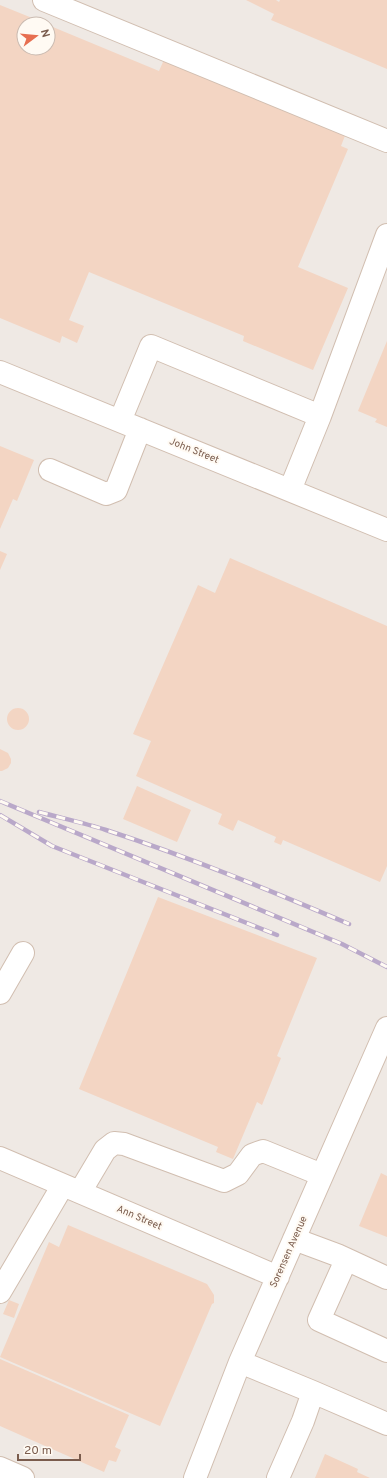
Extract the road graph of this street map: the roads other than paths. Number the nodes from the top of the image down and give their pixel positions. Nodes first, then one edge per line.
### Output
1 (44, 0) edge
2 (387, 141) edge
3 (387, 235) edge
4 (0, 372) edge
5 (320, 416) junction
6 (120, 421) junction
7 (140, 429) junction
8 (50, 470) dead end
9 (290, 490) junction
10 (387, 530) edge
11 (23, 953) dead end
12 (0, 993) edge
13 (387, 1028) edge
14 (0, 1158) edge
15 (322, 1175) junction
16 (72, 1189) junction
17 (294, 1239) junction
18 (346, 1260) junction
19 (278, 1277) junction
20 (387, 1278) edge
21 (0, 1292) edge
22 (387, 1351) edge
23 (240, 1362) junction
24 (313, 1392) junction
25 (387, 1424) edge
26 (0, 1468) edge
27 (202, 1476) edge
28 (23, 1478) edge
29 (278, 1478) edge

1 - 2 street
3 - 5 street
4 - 6 street, John Street
5 - 6 street
5 - 9 street
6 - 7 street, John Street
7 - 8 street
7 - 9 street, John Street
9 - 10 street, John Street
11 - 12 street
13 - 15 street, Sorensen Avenue
14 - 16 street, Ann Street
15 - 16 street
15 - 17 street, Sorensen Avenue
16 - 19 street, Ann Street
16 - 21 street
17 - 18 street
17 - 19 street, Sorensen Avenue
18 - 20 street
18 - 22 street
19 - 23 street, Sorensen Avenue
23 - 24 street
23 - 27 street, Sorensen Avenue
24 - 25 street
24 - 29 street
26 - 28 street

